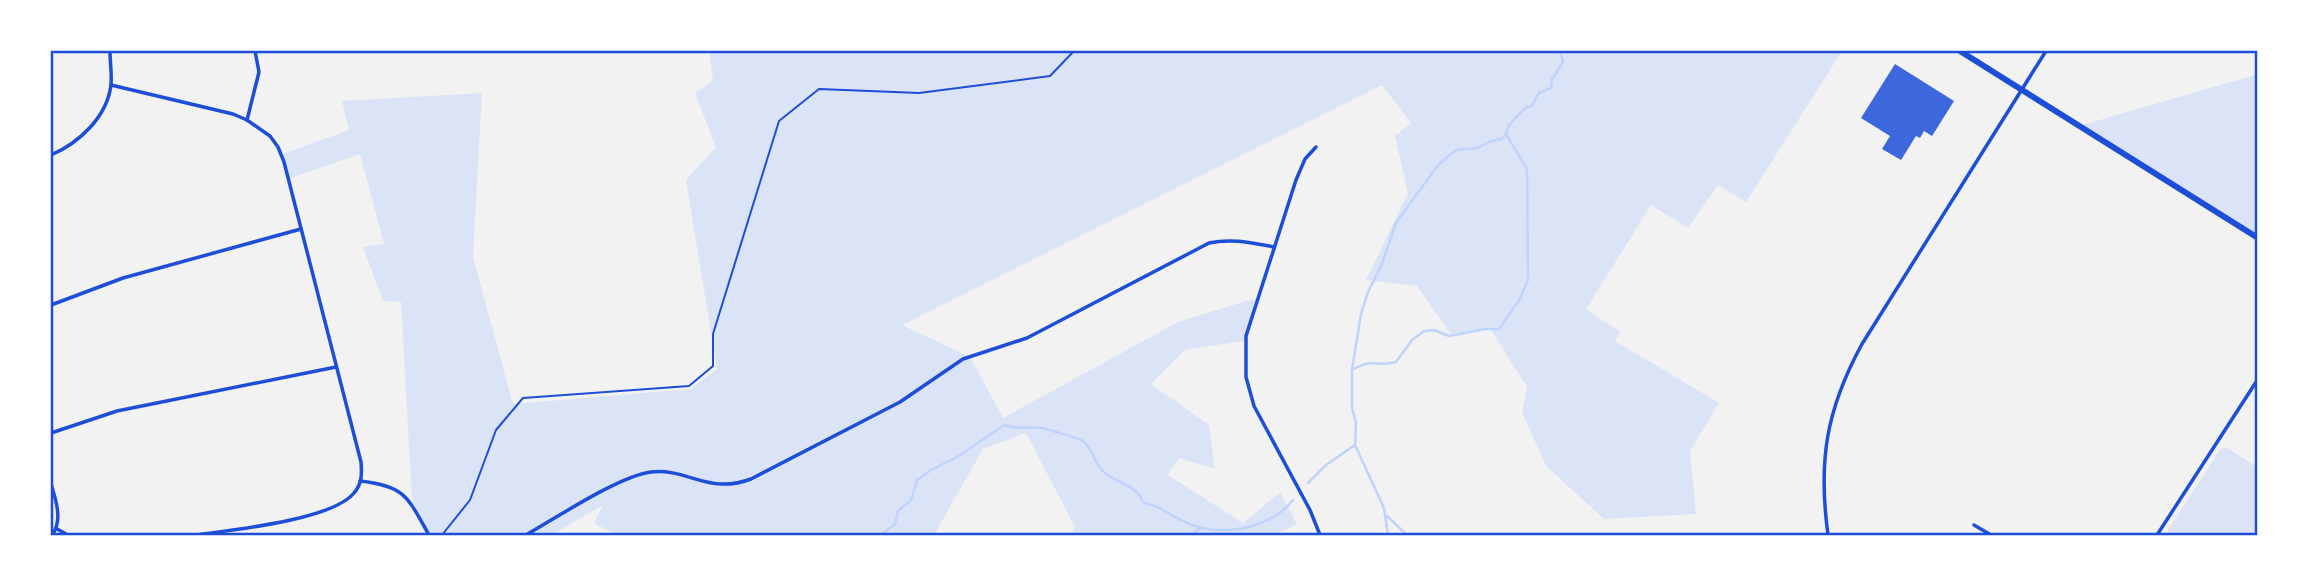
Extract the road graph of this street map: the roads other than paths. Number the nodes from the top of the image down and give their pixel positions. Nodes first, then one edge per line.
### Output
1 (110, 51) edge
2 (255, 51) edge
3 (1960, 51) edge
4 (2046, 51) edge
5 (111, 85) junction
6 (2022, 90) junction
7 (247, 120) junction
8 (1316, 147) dead end
9 (51, 155) edge
10 (301, 229) junction
11 (2258, 238) edge
12 (1274, 247) junction
13 (51, 305) edge
14 (336, 367) junction
15 (2258, 379) edge
16 (51, 433) edge
17 (360, 481) junction
18 (51, 484) edge
19 (1974, 524) dead end
20 (57, 529) junction
21 (52, 535) edge
22 (68, 535) edge
23 (196, 535) edge
24 (429, 535) edge
25 (526, 535) edge
26 (1320, 535) edge
27 (1828, 535) edge
28 (1991, 535) edge
29 (2157, 535) edge

1 - 5 street
2 - 7 street
3 - 6 main road
4 - 6 street
5 - 7 street
5 - 9 street
6 - 11 main road
6 - 27 street
7 - 10 street
8 - 12 street
10 - 13 street
10 - 14 street
12 - 25 street
12 - 26 street
14 - 16 street
14 - 17 street
15 - 29 street
17 - 23 street
17 - 24 street
18 - 20 street
19 - 28 street
20 - 21 street
20 - 22 street

